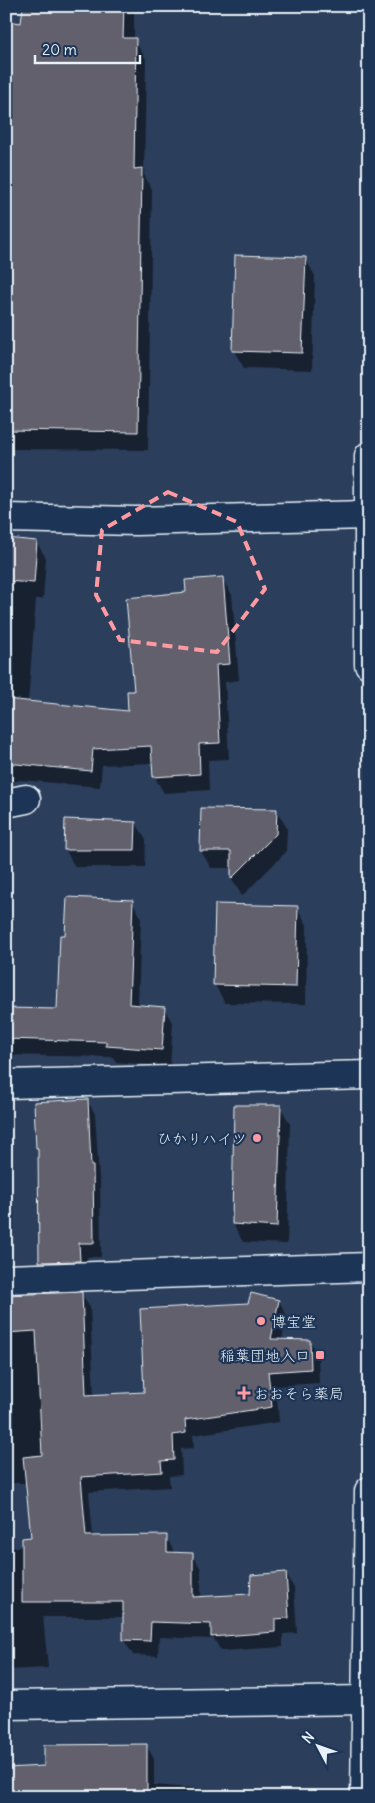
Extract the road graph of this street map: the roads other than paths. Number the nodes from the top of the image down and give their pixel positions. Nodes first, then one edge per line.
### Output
1 (369, 456) edge
2 (368, 515) edge
3 (6, 518) edge
4 (369, 664) edge
5 (369, 1075) edge
6 (6, 1084) edge
7 (369, 1267) edge
8 (6, 1279) edge
9 (369, 1491) edge
10 (367, 1700) edge
11 (6, 1705) edge
12 (365, 1797) edge

1 - 2 main road
2 - 3 main road
2 - 4 main road
5 - 6 main road
7 - 8 main road
9 - 10 main road
10 - 11 main road
10 - 12 main road

